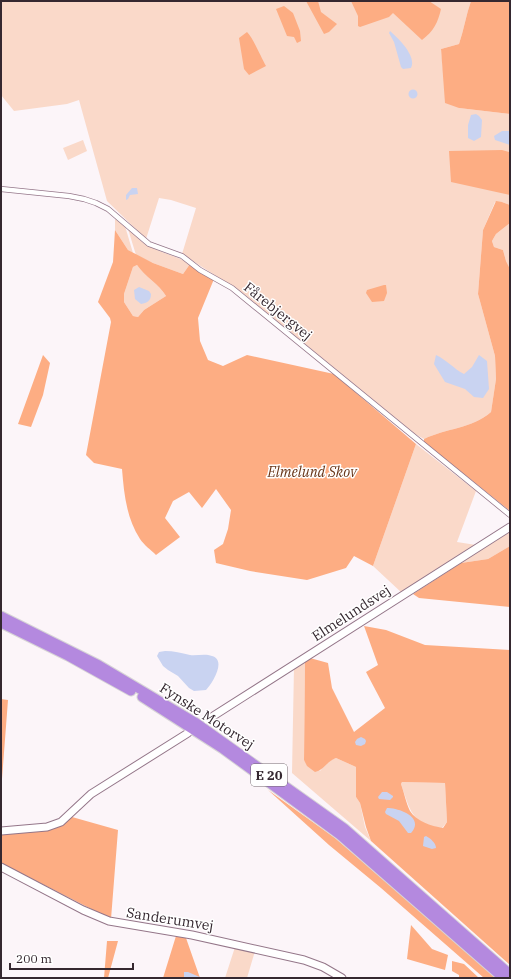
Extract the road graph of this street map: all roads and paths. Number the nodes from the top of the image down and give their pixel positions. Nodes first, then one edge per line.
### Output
1 (1, 189) edge
2 (510, 515) edge
3 (510, 527) edge
4 (1, 616) edge
5 (1, 623) edge
6 (207, 720) dead end
7 (188, 733) dead end
8 (1, 831) edge
9 (1, 867) edge
10 (510, 974) edge
11 (342, 978) edge
12 (503, 978) edge

1 - 2 street, Fårebjergvej
3 - 6 street, Elmelundsvej
4 - 10 highway, Fynske Motorvej / E 20
5 - 12 highway, Fynske Motorvej / E 20
7 - 8 street
9 - 11 street, Sanderumvej

